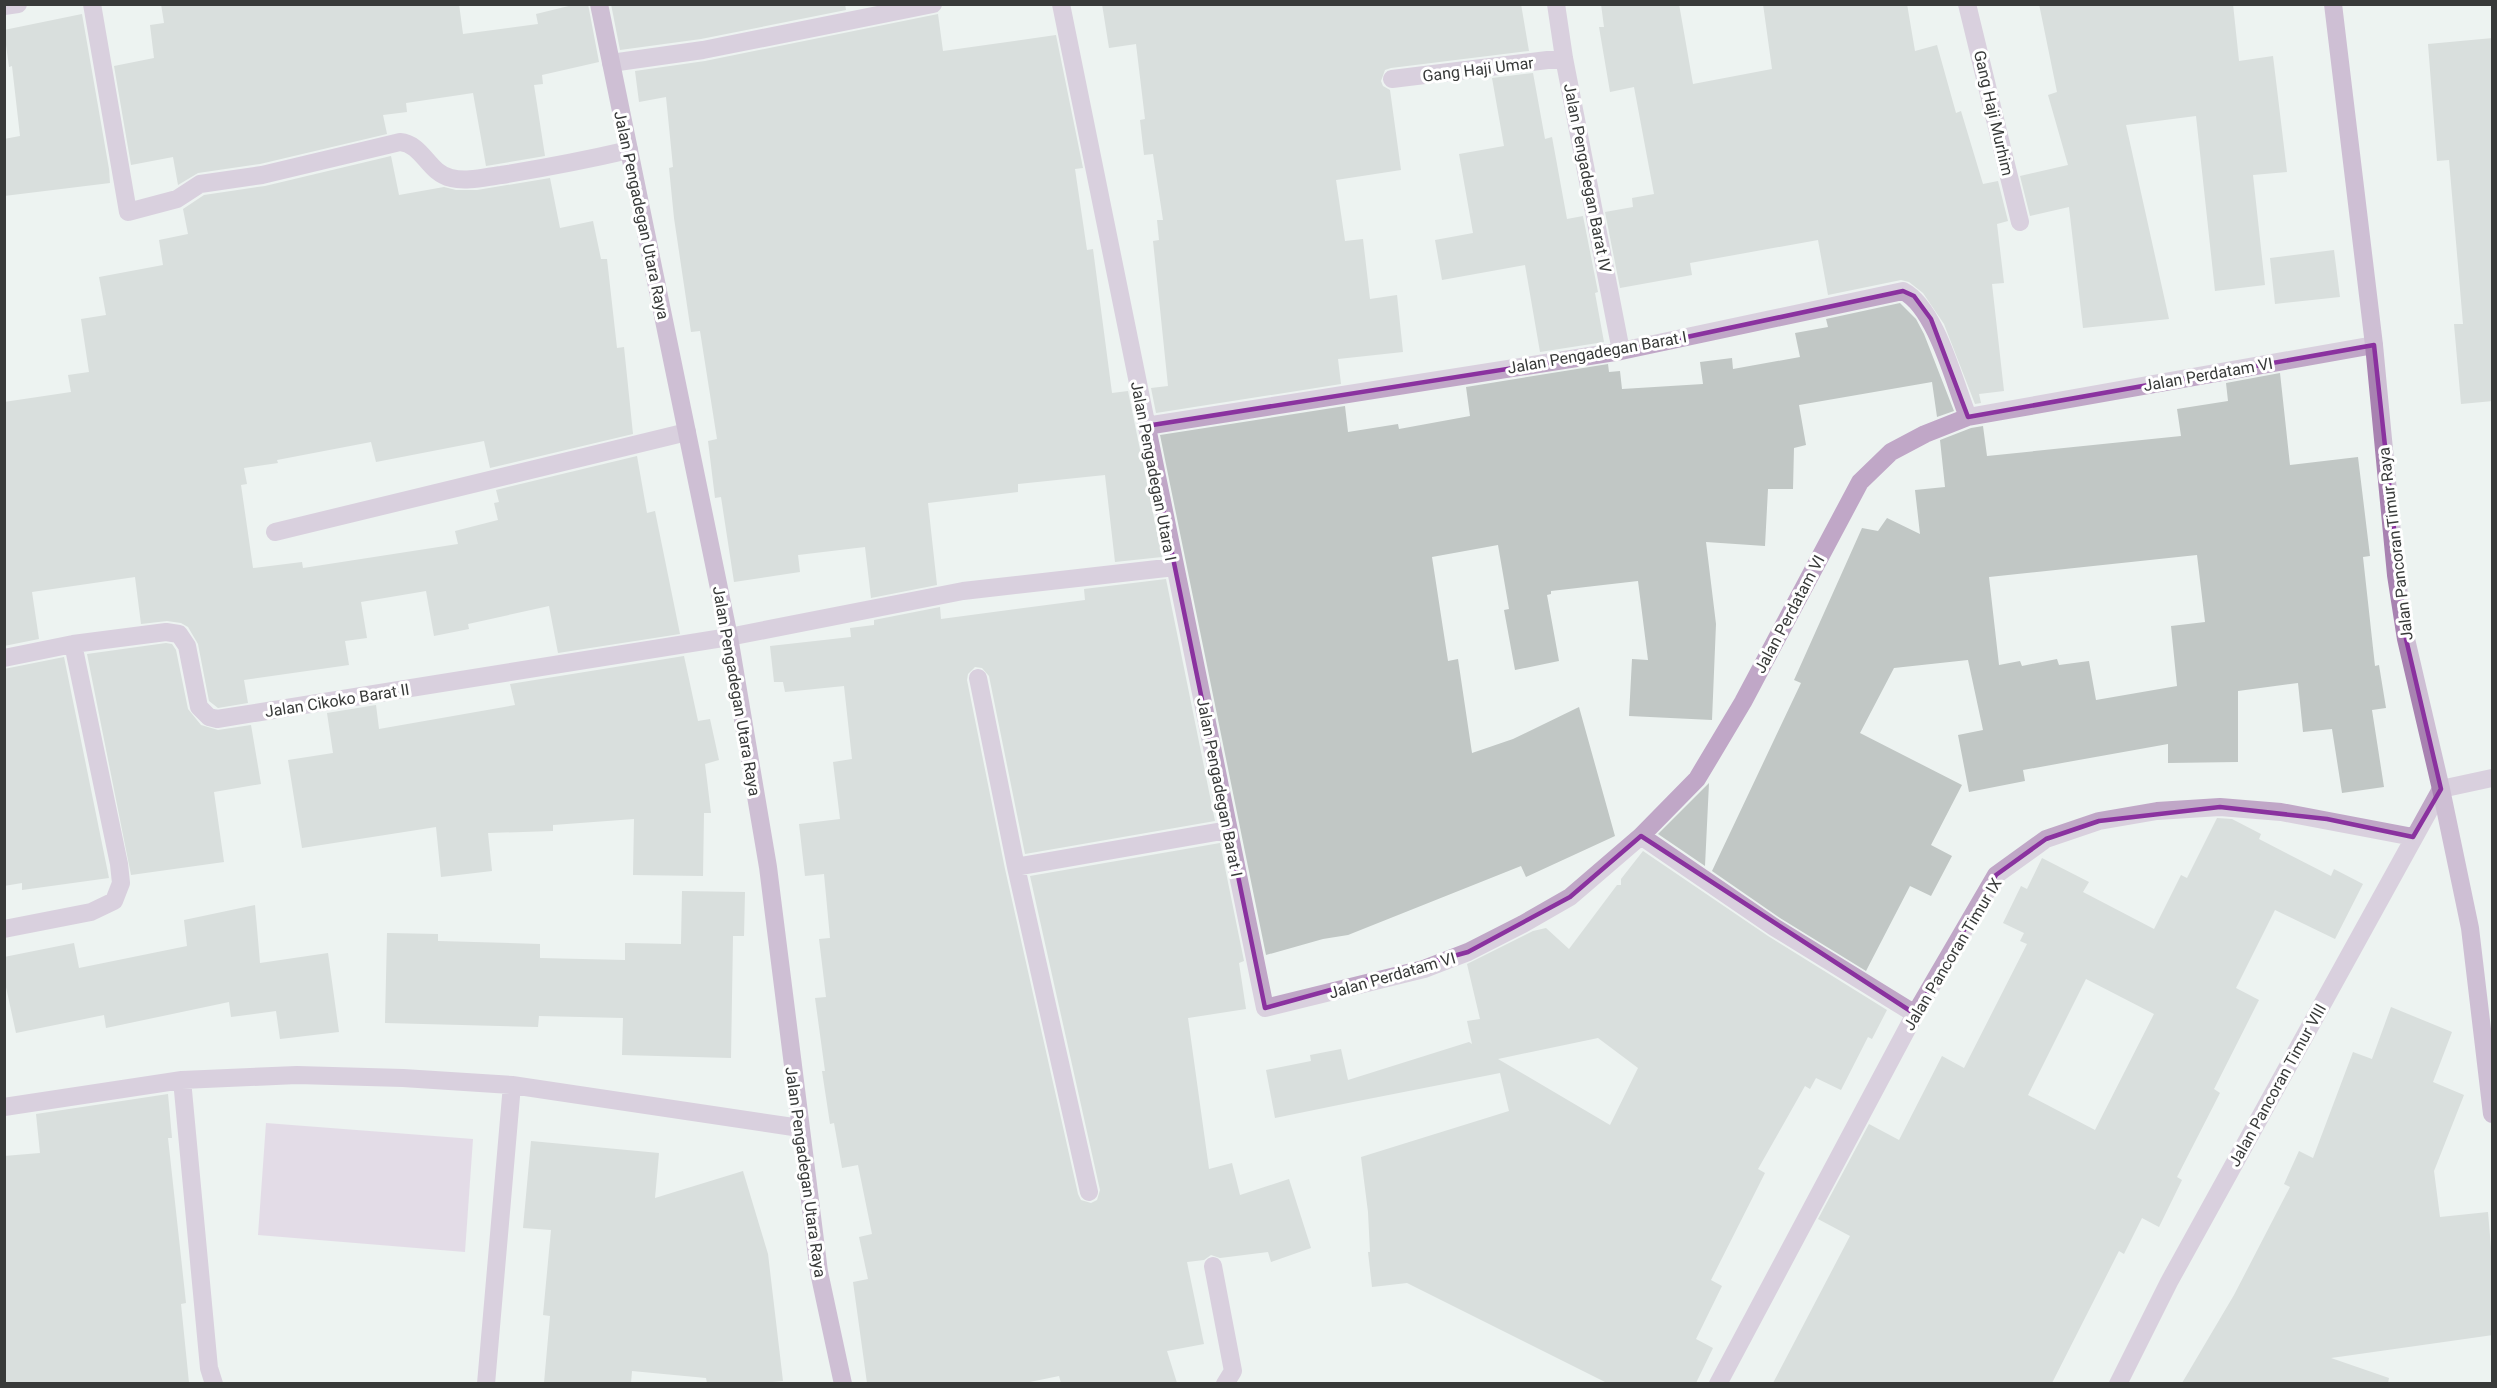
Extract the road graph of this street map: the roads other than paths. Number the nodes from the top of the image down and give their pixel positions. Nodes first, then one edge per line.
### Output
1 (18, 4) edge
2 (92, 4) edge
3 (599, 4) edge
4 (933, 4) edge
5 (1060, 4) edge
6 (1556, 4) edge
7 (1967, 4) edge
8 (2333, 4) edge
9 (4, 6) edge
10 (1564, 58) junction
11 (611, 63) junction
12 (1392, 79) dead end
13 (629, 150) junction
14 (2020, 222) dead end
15 (2374, 345) junction
16 (1622, 351) junction
17 (1968, 417) junction
18 (1146, 426) junction
19 (687, 432) junction
20 (275, 532) dead end
21 (1175, 567) junction
22 (729, 637) junction
23 (73, 644) junction
24 (4, 658) edge
25 (978, 678) dead end
26 (2493, 778) edge
27 (2441, 789) junction
28 (1228, 830) junction
29 (1641, 836) junction
30 (2413, 837) junction
31 (1016, 867) junction
32 (4, 929) edge
33 (1265, 1008) joint
34 (1916, 1014) junction
35 (182, 1080) junction
36 (512, 1085) junction
37 (4, 1107) edge
38 (2493, 1114) edge
39 (800, 1128) junction
40 (1089, 1192) dead end
41 (1214, 1266) dead end
42 (214, 1383) edge
43 (486, 1383) edge
44 (843, 1383) edge
45 (1225, 1383) edge
46 (1718, 1383) edge
47 (2118, 1383) edge

1 - 9 street
2 - 13 street
3 - 11 street, Jalan Pengadegan Utara Raya
4 - 11 street
5 - 18 street, Jalan Pengadegan Utara I
6 - 10 street, Jalan Pengadegan Barat IV
7 - 14 street, Gang Haji Murhim
8 - 15 street, Jalan Pancoran Timur Raya
10 - 12 street, Gang Haji Umar
10 - 16 street, Jalan Pengadegan Barat IV
11 - 13 street, Jalan Pengadegan Utara Raya
13 - 19 street, Jalan Pengadegan Utara Raya
15 - 17 street, Jalan Perdatam VI
15 - 27 street, Jalan Pancoran Timur Raya
16 - 17 street, Jalan Pengadegan Barat I
16 - 18 street, Jalan Pengadegan Barat I
17 - 29 street, Jalan Perdatam VI
18 - 21 street, Jalan Pengadegan Utara I
19 - 20 street
19 - 22 street, Jalan Pengadegan Utara Raya
21 - 22 street, Jalan Pengadegan Utara I
21 - 28 street, Jalan Pengadegan Barat I
22 - 23 street, Jalan Cikoko Barat II
22 - 39 street, Jalan Pengadegan Utara Raya
23 - 24 street, Jalan Cikoko Barat II
23 - 32 street
25 - 31 street
26 - 27 street
27 - 30 street, Jalan Pancoran Timur VIII
27 - 38 street, Jalan Pancoran Timur Raya
28 - 31 street
28 - 33 street, Jalan Pengadegan Barat I
29 - 33 street, Jalan Perdatam VI
29 - 34 street
30 - 34 street, Jalan Pancoran Timur IX
30 - 47 street, Jalan Pancoran Timur VIII
31 - 40 street
34 - 46 street, Jalan Pancoran Timur IX
35 - 36 street
35 - 37 street
35 - 42 street
36 - 39 street
36 - 43 street
39 - 44 street, Jalan Pengadegan Utara Raya
41 - 45 street

